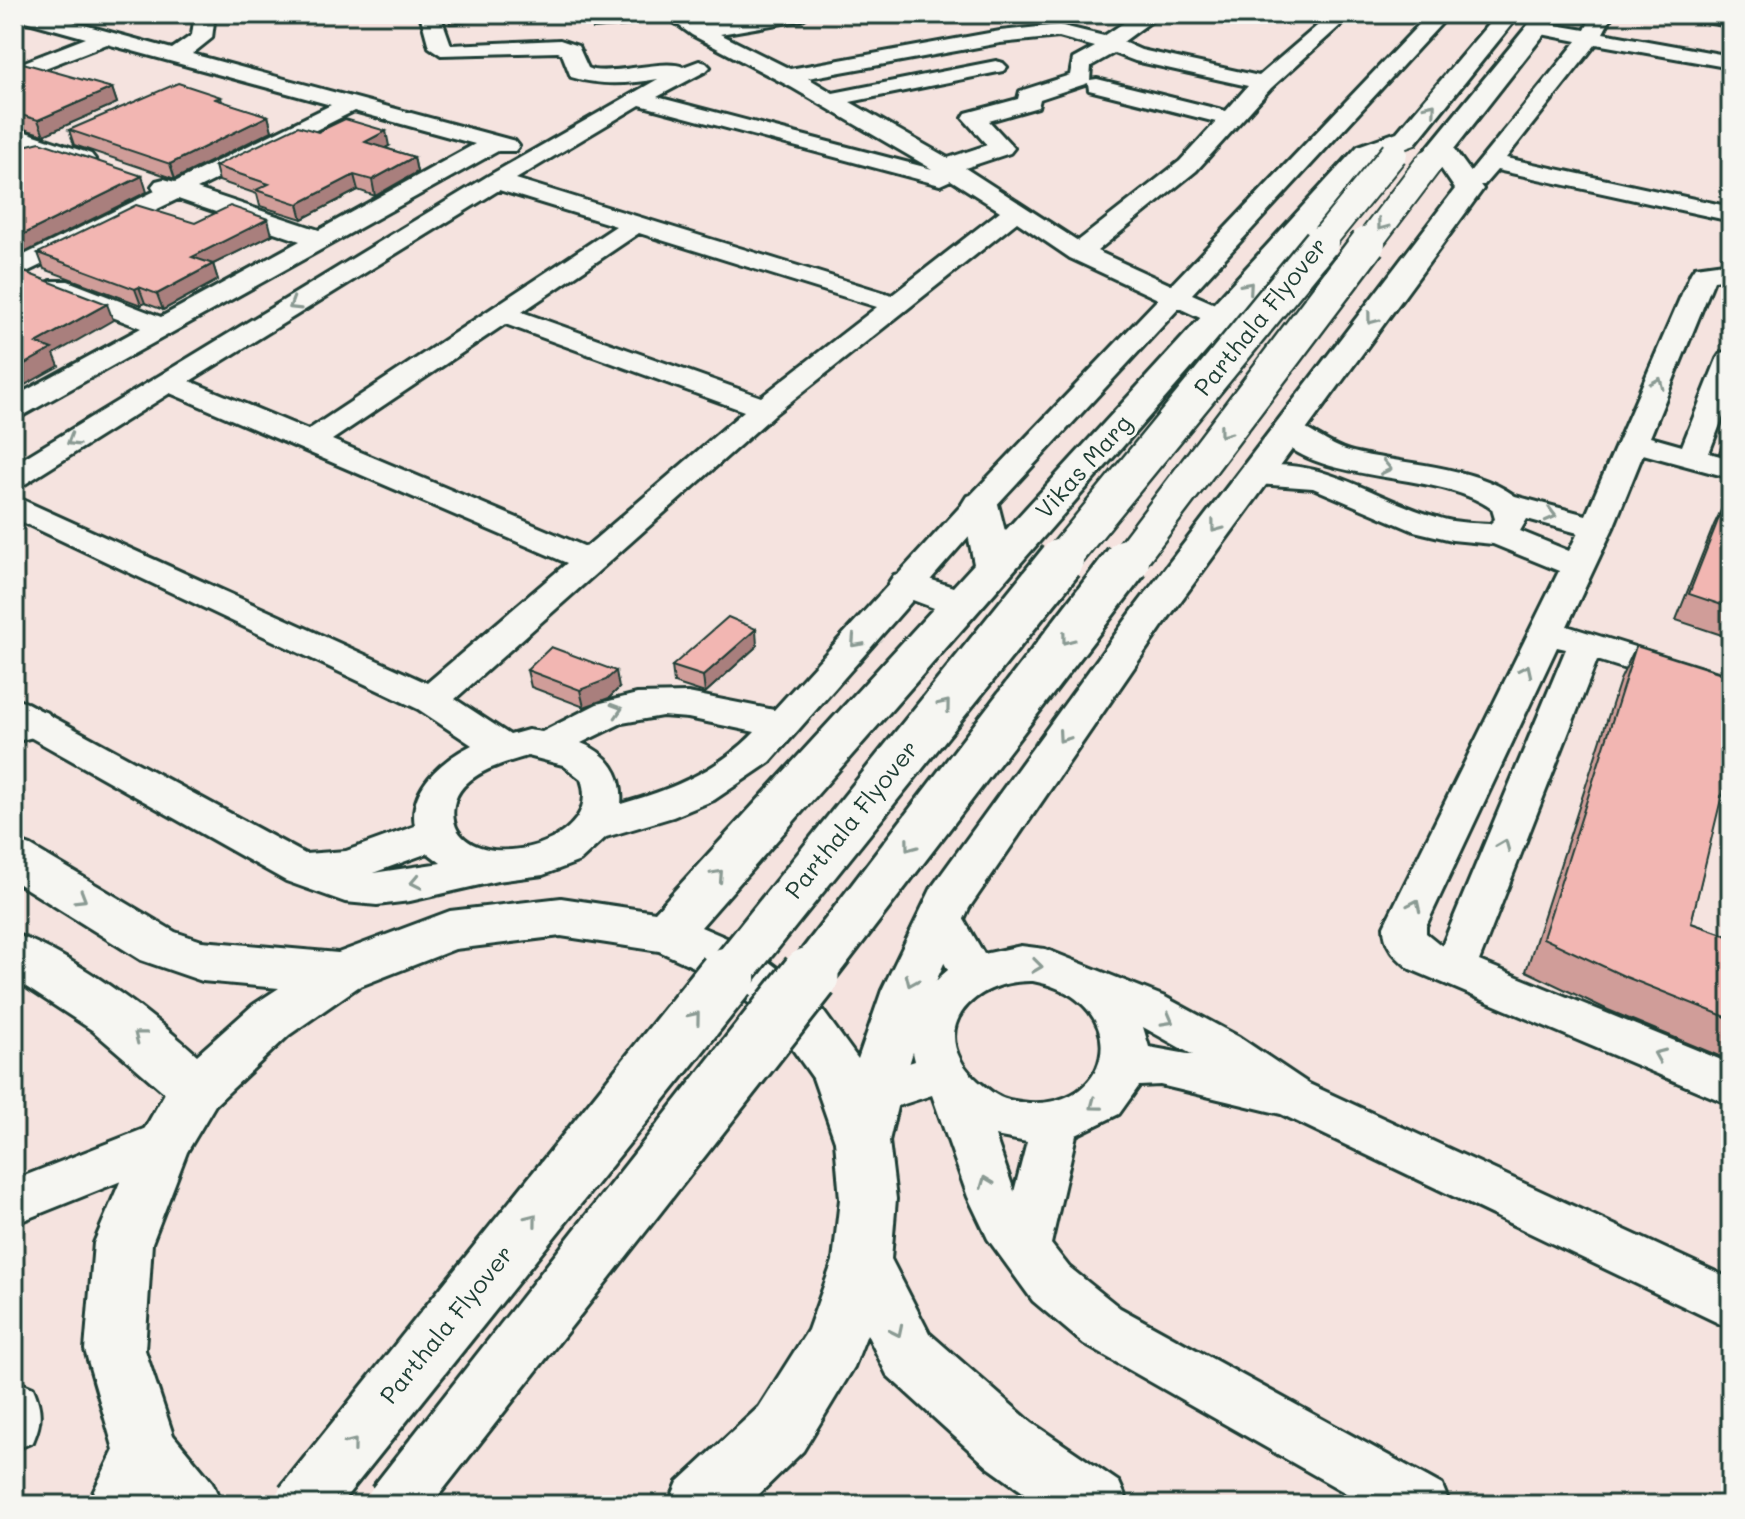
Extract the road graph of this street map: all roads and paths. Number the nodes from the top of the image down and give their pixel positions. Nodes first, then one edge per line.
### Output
1 (21, 14) edge
2 (205, 14) edge
3 (430, 14) edge
4 (673, 14) edge
5 (801, 14) edge
6 (1151, 14) edge
7 (1343, 14) edge
8 (1440, 14) edge
9 (1603, 14) edge
10 (1690, 14) edge
11 (1532, 19) edge
12 (1731, 20) edge
13 (699, 31) junction
14 (1592, 36) junction
15 (106, 37) junction
16 (1113, 45) junction
17 (175, 56) junction
18 (753, 59) junction
19 (1731, 62) edge
20 (699, 67) junction
21 (996, 67) dead end
22 (221, 69) junction
23 (661, 72) junction
24 (14, 74) edge
25 (787, 76) junction
26 (194, 81) dead end
27 (1263, 83) junction
28 (1097, 85) dead end
29 (637, 98) junction
30 (830, 100) junction
31 (351, 104) junction
32 (1232, 119) junction
33 (72, 134) edge
34 (14, 135) edge
35 (45, 146) junction
36 (518, 149) junction
37 (1418, 150) junction
38 (14, 159) edge
39 (103, 166) edge
40 (946, 167) junction
41 (1479, 175) junction
42 (147, 180) dead end
43 (496, 181) junction
44 (176, 190) junction
45 (986, 190) junction
46 (1014, 212) junction
47 (1731, 214) edge
48 (636, 224) junction
49 (320, 239) junction
50 (1079, 253) junction
51 (14, 269) edge
52 (1731, 270) edge
53 (1174, 298) junction
54 (895, 304) junction
55 (502, 314) junction
56 (1221, 317) junction
57 (161, 326) junction
58 (1731, 359) edge
59 (168, 382) junction
60 (765, 408) junction
61 (14, 409) edge
62 (310, 442) junction
63 (1633, 442) junction
64 (14, 450) edge
65 (1692, 458) junction
66 (1297, 459) junction
67 (1731, 469) edge
68 (14, 477) edge
69 (980, 504) junction
70 (14, 506) edge
71 (1501, 518) junction
72 (1597, 528) junction
73 (589, 560) junction
74 (994, 566) junction
75 (1576, 566) junction
76 (908, 584) junction
77 (960, 604) junction
78 (1546, 630) junction
79 (1586, 644) junction
80 (1731, 690) edge
81 (431, 700) junction
82 (20, 721) edge
83 (782, 725) junction
84 (548, 745) junction
85 (501, 747) junction
86 (594, 826) junction
87 (435, 834) junction
88 (14, 858) edge
89 (492, 867) junction
90 (300, 870) junction
91 (940, 916) junction
92 (666, 933) junction
93 (14, 954) edge
94 (1454, 969) junction
95 (340, 973) junction
96 (974, 976) junction
97 (1096, 990) junction
98 (1123, 1067) junction
99 (949, 1084) junction
100 (1731, 1085) edge
101 (196, 1089) junction
102 (1293, 1098) junction
103 (868, 1118) junction
104 (1055, 1123) junction
105 (164, 1142) junction
106 (14, 1202) edge
107 (1025, 1249) junction
108 (862, 1261) junction
109 (1731, 1305) edge
110 (14, 1407) edge
111 (14, 1423) edge
112 (134, 1479) edge
113 (715, 1504) edge
114 (189, 1505) edge
115 (303, 1505) edge
116 (395, 1505) edge
117 (1096, 1505) edge
118 (1422, 1505) edge

1 - 15 street
2 - 17 street
3 - 23 street
4 - 13 street
5 - 13 street
6 - 16 street
7 - 27 street
8 - 53 street
9 - 14 street
10 - 12 street
11 - 14 street
11 - 37 main road
13 - 18 street
14 - 19 street
14 - 41 street
15 - 17 street
15 - 24 street
16 - 25 street
16 - 27 street
16 - 40 street
17 - 22 street
18 - 20 street
18 - 25 street
20 - 23 street
20 - 29 street
21 - 30 street
22 - 26 street
22 - 31 street
23 - 36 street
25 - 30 street
27 - 32 street
28 - 32 street
29 - 36 street
29 - 45 street
30 - 40 street
31 - 36 street
31 - 44 street
32 - 50 street
33 - 35 street
34 - 35 street
35 - 38 street
35 - 39 street
36 - 43 street
36 - 49 street
36 - 64 street
37 - 41 main road
56 -> 37 main road, Vikas Marg
115 -> 37 main road, Parthala Flyover, bridge
37 -> 116 main road, Parthala Flyover, bridge
40 - 45 street
41 - 47 street
41 -> 66 main road
42 - 44 street
43 - 48 street
43 -> 59 street
44 - 49 street
44 - 51 street
45 - 46 street
46 - 50 street
46 - 54 street
48 - 54 street
48 - 55 street
49 - 57 street
50 - 53 street
51 - 57 street
63 -> 52 street
53 - 56 street
53 - 69 street
54 - 60 street
55 - 60 street
55 - 62 street
56 - 74 main road, Vikas Marg
57 - 61 street
58 - 65 street
59 - 62 street
59 -> 68 street
60 - 73 street
62 - 73 street
63 - 65 street
63 - 72 street
65 - 67 street
66 -> 71 street
66 - 71 street
66 -> 91 main road
69 - 74 main road
69 - 76 street
70 - 81 street
71 -> 72 street
71 - 75 street
72 - 75 street
73 - 81 street
74 - 77 main road, Vikas Marg
75 - 78 street
76 - 77 main road
76 -> 83 street
92 -> 77 main road, Vikas Marg
78 - 79 street
94 -> 78 street
79 - 80 street
94 -> 79 street
81 - 85 street
82 - 90 street
84 -> 83 street
83 - 86 street
84 - 85 street
84 - 86 street
85 - 87 street
86 - 89 street
87 - 89 street
87 - 90 street
88 -> 95 main road
89 -> 90 street
91 - 96 street
91 -> 103 main road
92 - 95 main road
92 - 103 main road
101 -> 93 main road
100 -> 94 street
95 - 101 main road
96 -> 97 street
96 - 99 street
97 - 98 street
97 -> 102 street
98 - 102 street
98 -> 104 street
99 - 103 street
99 - 104 street
107 -> 99 street
101 - 105 main road
102 - 109 street
103 - 108 main road
104 - 107 street
105 - 106 street
105 - 112 main road
107 - 118 street
108 - 113 main road
108 -> 117 main road
110 - 111 street
112 - 114 main road

